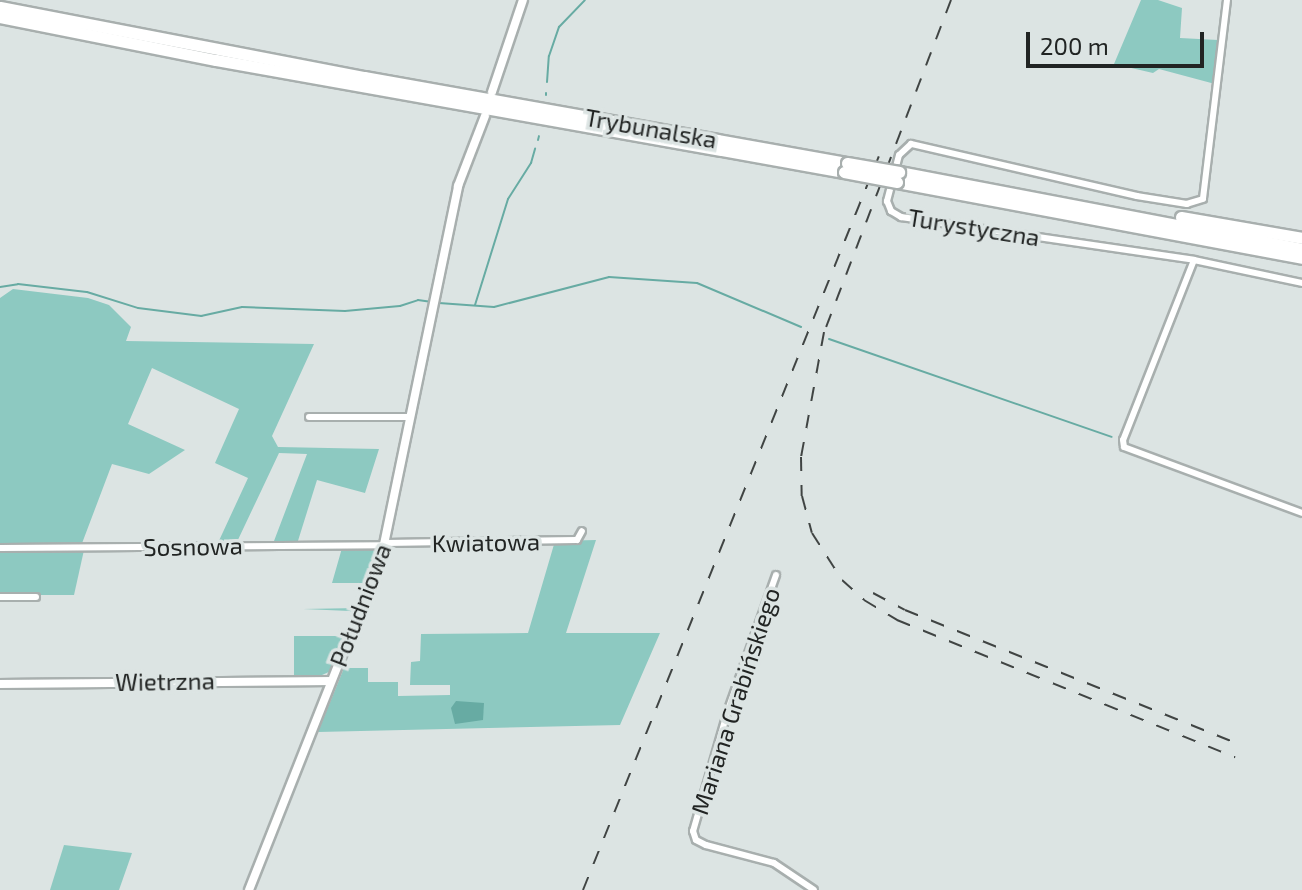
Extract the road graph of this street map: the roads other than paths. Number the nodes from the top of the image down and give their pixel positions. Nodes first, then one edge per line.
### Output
1 (523, 0) edge
2 (1227, 0) edge
3 (0, 7) edge
4 (0, 17) edge
5 (492, 92) dead end
6 (485, 116) dead end
7 (845, 168) junction
8 (898, 177) junction
9 (1120, 212) junction
10 (1302, 238) edge
11 (1302, 249) edge
12 (1302, 258) edge
13 (1194, 260) junction
14 (1302, 283) edge
15 (309, 417) dead end
16 (410, 417) junction
17 (1302, 513) edge
18 (582, 531) dead end
19 (386, 544) junction
20 (0, 548) edge
21 (776, 575) dead end
22 (0, 597) edge
23 (36, 597) dead end
24 (330, 681) junction
25 (0, 684) edge
26 (249, 890) edge
27 (814, 890) edge

1 - 5 street
2 - 13 street, Turystyczna
3 - 7 highway, Trybunalska
4 - 7 highway, Trybunalska
6 - 16 street, Południowa
7 - 8 highway, Trybunalska, bridge
8 - 9 highway, Trybunalska
8 - 12 highway, Trybunalska
9 - 10 highway
9 - 11 highway, Trybunalska
13 - 14 street, Turystyczna
13 - 17 street
15 - 16 street
16 - 19 street, Południowa
18 - 19 street, Kwiatowa
19 - 20 street, Sosnowa
19 - 24 street, Południowa
21 - 27 street, Mariana Grabińskiego
22 - 23 street
24 - 25 street, Wietrzna
24 - 26 street, Południowa

